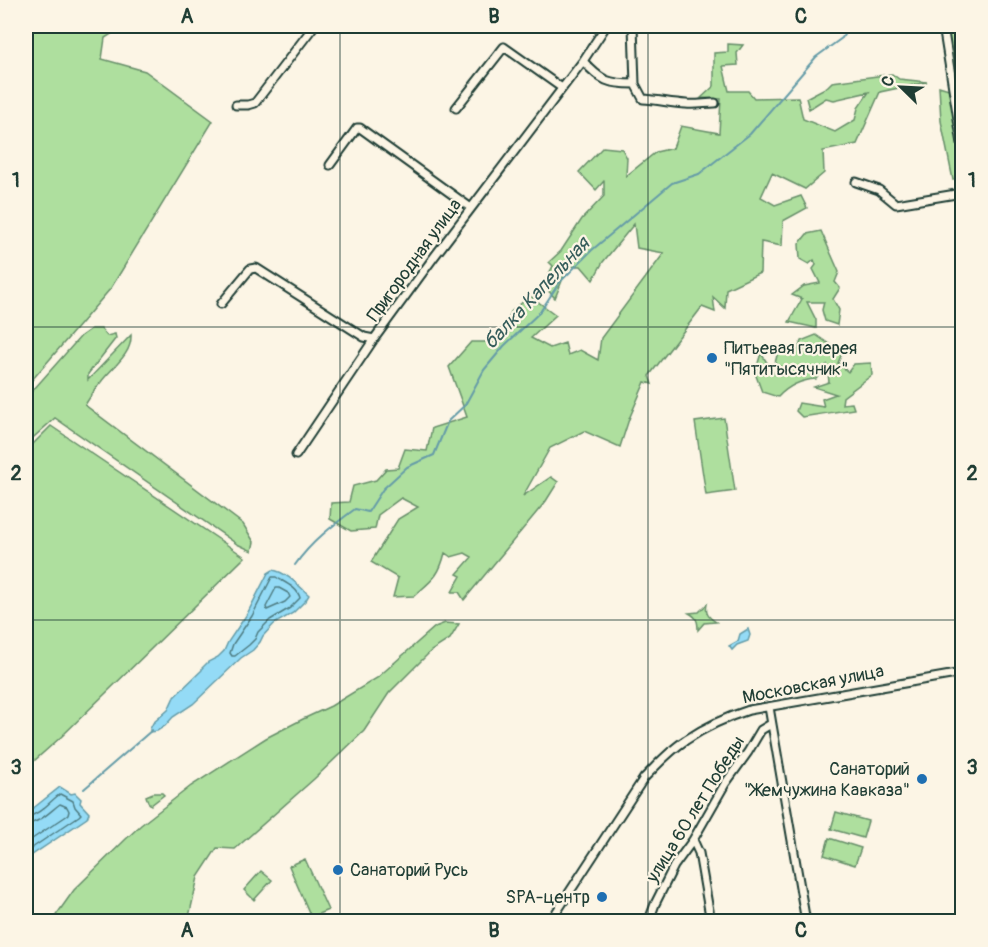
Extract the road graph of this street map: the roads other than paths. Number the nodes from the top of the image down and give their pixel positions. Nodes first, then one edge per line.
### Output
1 (314, 26) edge
2 (605, 26) edge
3 (633, 26) edge
4 (943, 26) edge
5 (583, 61) junction
6 (635, 84) junction
7 (562, 88) junction
8 (715, 103) dead end
9 (236, 105) dead end
10 (456, 108) dead end
11 (963, 144) edge
12 (330, 165) dead end
13 (856, 182) dead end
14 (963, 193) edge
15 (471, 208) junction
16 (221, 304) dead end
17 (374, 339) junction
18 (296, 455) dead end
19 (963, 673) edge
20 (769, 707) junction
21 (771, 724) junction
22 (693, 840) junction
23 (651, 915) dead end
24 (550, 921) edge
25 (711, 921) edge
26 (806, 921) edge

1 - 9 street
2 - 5 street, Пригородная улица
3 - 6 street
4 - 11 street
5 - 6 street
5 - 7 street, Пригородная улица
6 - 8 street
7 - 10 street
7 - 15 street, Пригородная улица
12 - 15 street
13 - 14 street
15 - 17 street, Пригородная улица
16 - 17 street
17 - 18 street, Пригородная улица
19 - 20 street, Московская улица
20 - 21 street
20 - 24 street, Московская улица
21 - 22 street, улица 60 лет Победы
21 - 26 street
22 - 23 street, улица 60 лет Победы
22 - 25 street

